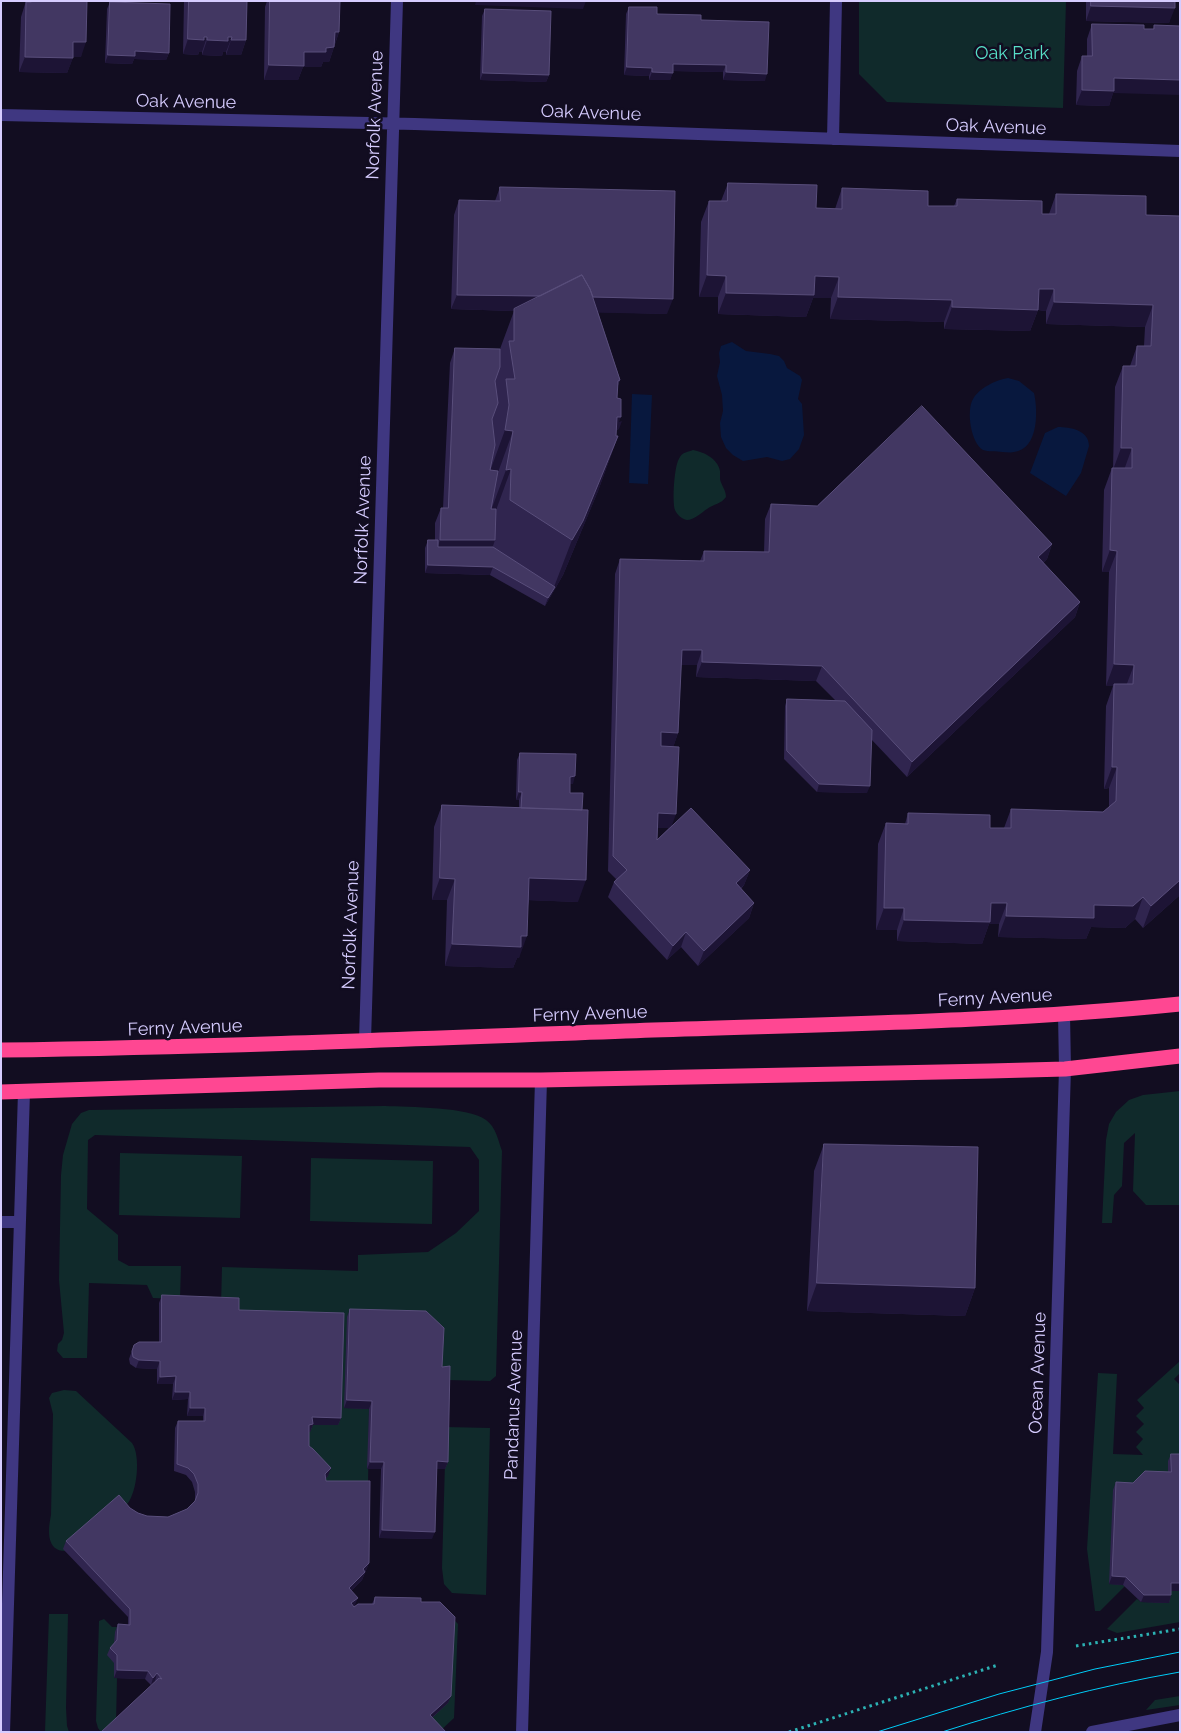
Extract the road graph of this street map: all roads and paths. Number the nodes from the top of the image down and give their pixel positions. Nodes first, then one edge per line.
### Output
1 (397, 1) edge
2 (836, 1) edge
3 (1, 115) edge
4 (392, 124) junction
5 (833, 139) junction
6 (1180, 151) edge
7 (1180, 1004) edge
8 (1064, 1014) junction
9 (364, 1040) junction
10 (1, 1050) edge
11 (1180, 1056) edge
12 (1065, 1069) junction
13 (541, 1080) junction
14 (1, 1092) edge
15 (24, 1092) junction
16 (1, 1222) edge
17 (20, 1222) junction
18 (1180, 1629) edge
19 (1076, 1646) dead end
20 (998, 1665) dead end
21 (1180, 1715) edge
22 (4, 1732) edge
23 (522, 1732) edge
24 (789, 1732) edge
25 (1035, 1732) edge
26 (1092, 1732) edge

1 - 4 street, Norfolk Avenue
2 - 5 street
3 - 4 street, Oak Avenue
4 - 5 street, Oak Avenue
4 - 9 street, Norfolk Avenue
5 - 6 street, Oak Avenue
7 - 8 highway, Ferny Avenue
8 - 9 highway, Ferny Avenue
8 - 12 street, Ocean Avenue
9 - 10 highway, Ferny Avenue
11 - 12 highway
12 - 13 highway
12 - 25 street, Ocean Avenue
13 - 15 highway
13 - 23 street, Pandanus Avenue
14 - 15 highway
15 - 17 street
16 - 17 street
17 - 22 street
18 - 19 path
20 - 24 path
21 - 26 street

